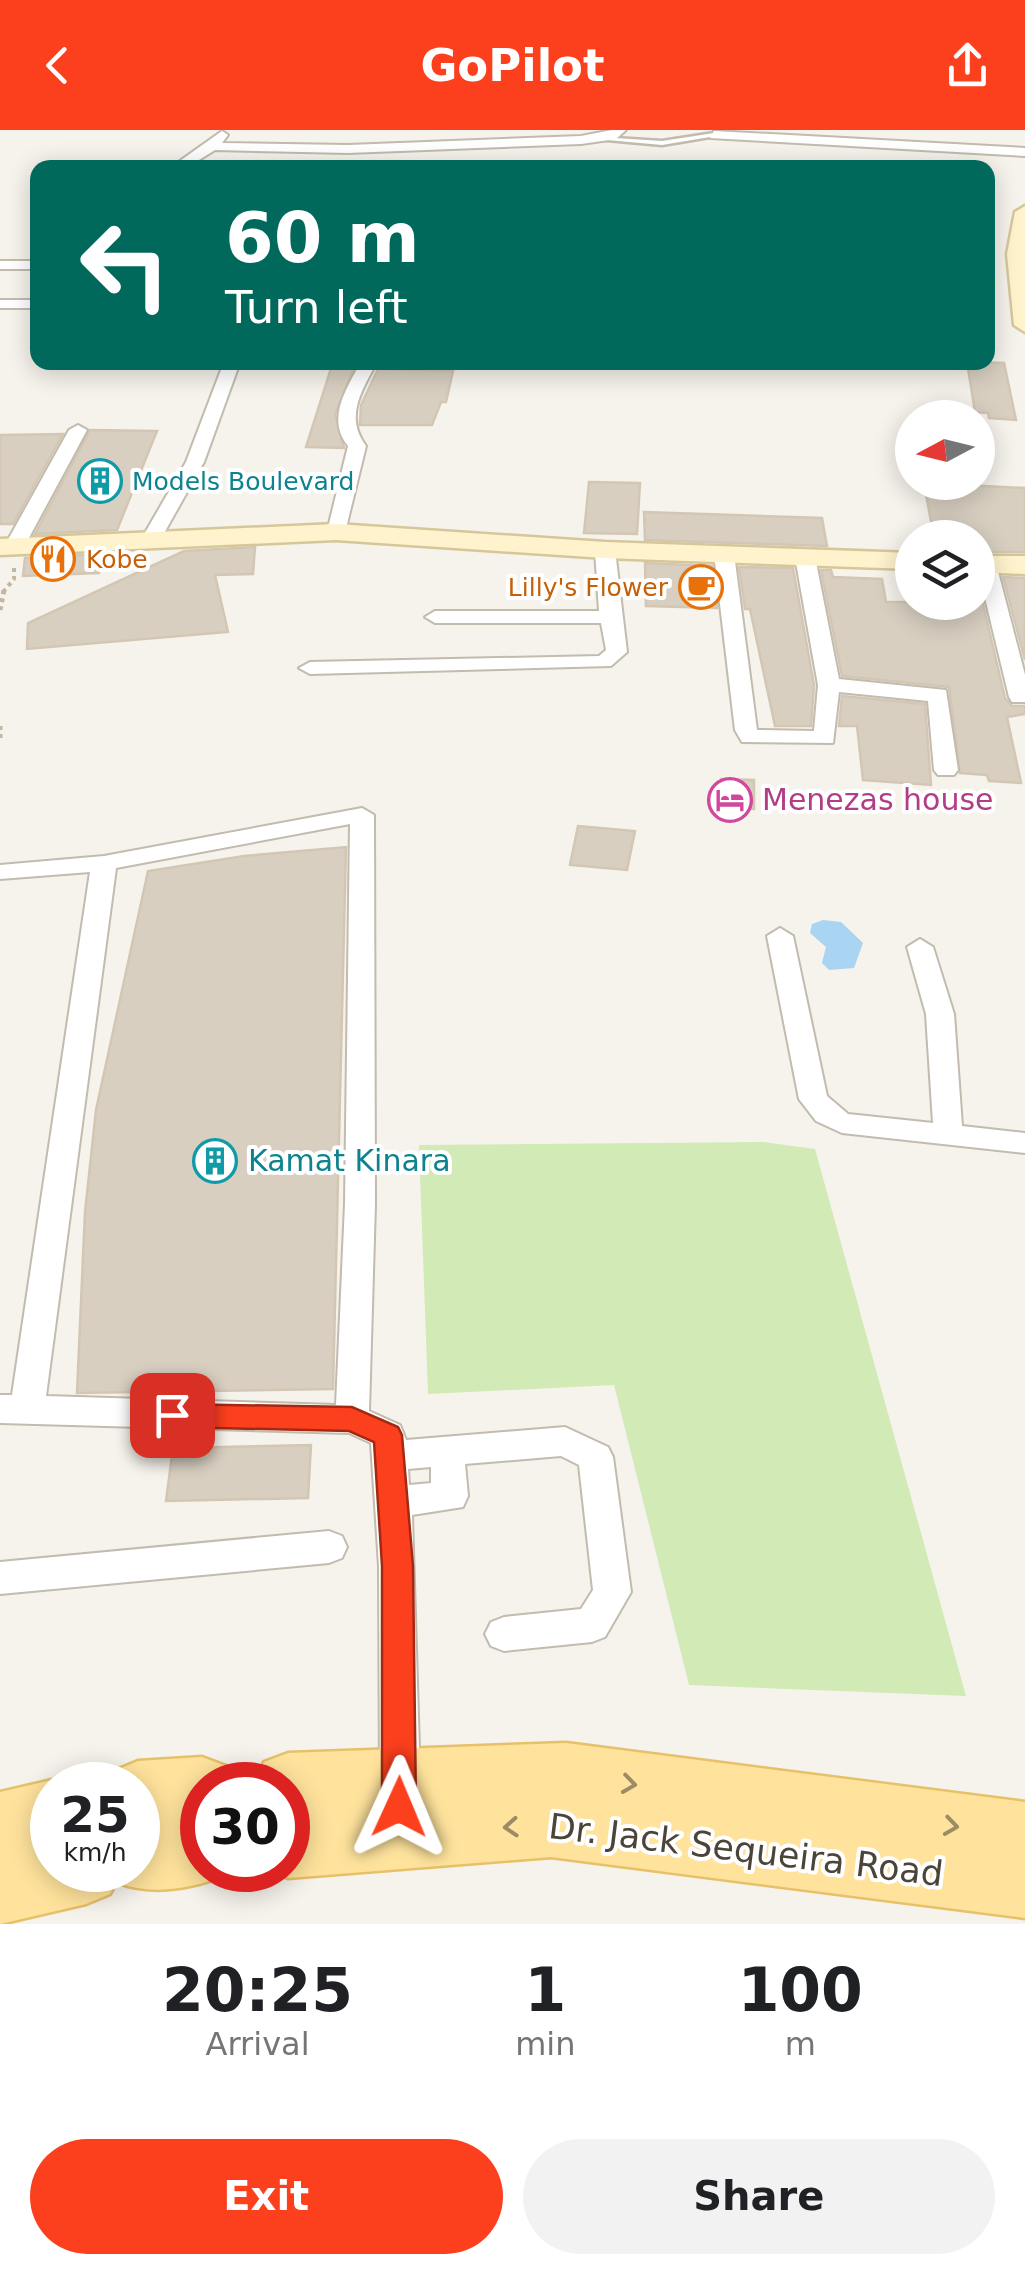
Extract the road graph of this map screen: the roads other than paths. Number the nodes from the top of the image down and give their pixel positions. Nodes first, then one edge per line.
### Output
1 (226, 130) edge
2 (620, 130) edge
3 (714, 135) joint
4 (598, 139) junction
5 (213, 146) junction
6 (1025, 152) edge
7 (189, 160) edge
8 (1025, 212) edge
9 (0, 265) edge
10 (30, 265) edge
11 (0, 304) edge
12 (30, 304) edge
13 (1025, 325) edge
14 (229, 370) edge
15 (365, 370) edge
16 (78, 430) dead end
17 (336, 532) junction
18 (152, 538) junction
19 (7, 547) edge
20 (604, 550) junction
21 (724, 554) junction
22 (806, 557) junction
23 (895, 560) edge
24 (995, 564) edge
25 (1025, 565) edge
26 (995, 610) edge
27 (435, 617) dead end
28 (610, 617) junction
29 (310, 668) dead end
30 (829, 685) junction
31 (1020, 698) dead end
32 (946, 770) dead end
33 (104, 863) junction
34 (0, 872) edge
35 (780, 936) dead end
36 (920, 947) dead end
37 (948, 1134) junction
38 (1025, 1143) edge
39 (13, 1410) edge
40 (352, 1419) junction
41 (447, 1451) junction
42 (390, 1456) junction
43 (393, 1502) junction
44 (329, 1546) dead end
45 (0, 1578) edge
46 (504, 1634) dead end
47 (310, 1789) edge
48 (399, 1807) junction
49 (30, 1818) edge
50 (0, 1825) edge
51 (1025, 1836) edge
52 (310, 1837) edge
53 (1025, 1883) edge
54 (30, 1884) edge
55 (0, 1892) edge

1 - 5 street
2 - 4 street
3 - 4 lane
3 - 6 street
4 - 5 street
5 - 7 street
8 - 13 main road
9 - 10 street
11 - 12 street
14 - 18 street
15 - 17 street
16 - 19 street
17 - 18 main road
17 - 20 main road
18 - 19 main road
20 - 21 main road
20 - 28 street
21 - 22 main road
21 - 30 street
22 - 23 main road
22 - 30 street
24 - 25 main road
26 - 31 street
27 - 28 street
28 - 29 street
30 - 32 street
33 - 34 street
33 - 39 street
33 - 40 street
35 - 37 street
36 - 37 street
37 - 38 street
39 - 40 street
40 - 42 street
41 - 42 street
41 - 43 street
41 - 46 street
42 - 43 street
43 - 48 street
44 - 45 street
47 - 48 main road, Dr. Jack Sequeira Road
48 -> 51 main road, Dr. Jack Sequeira Road
48 - 52 main road, Dr. Jack Sequeira Road
53 -> 48 main road, Dr. Jack Sequeira Road
49 - 50 main road
54 - 55 main road

